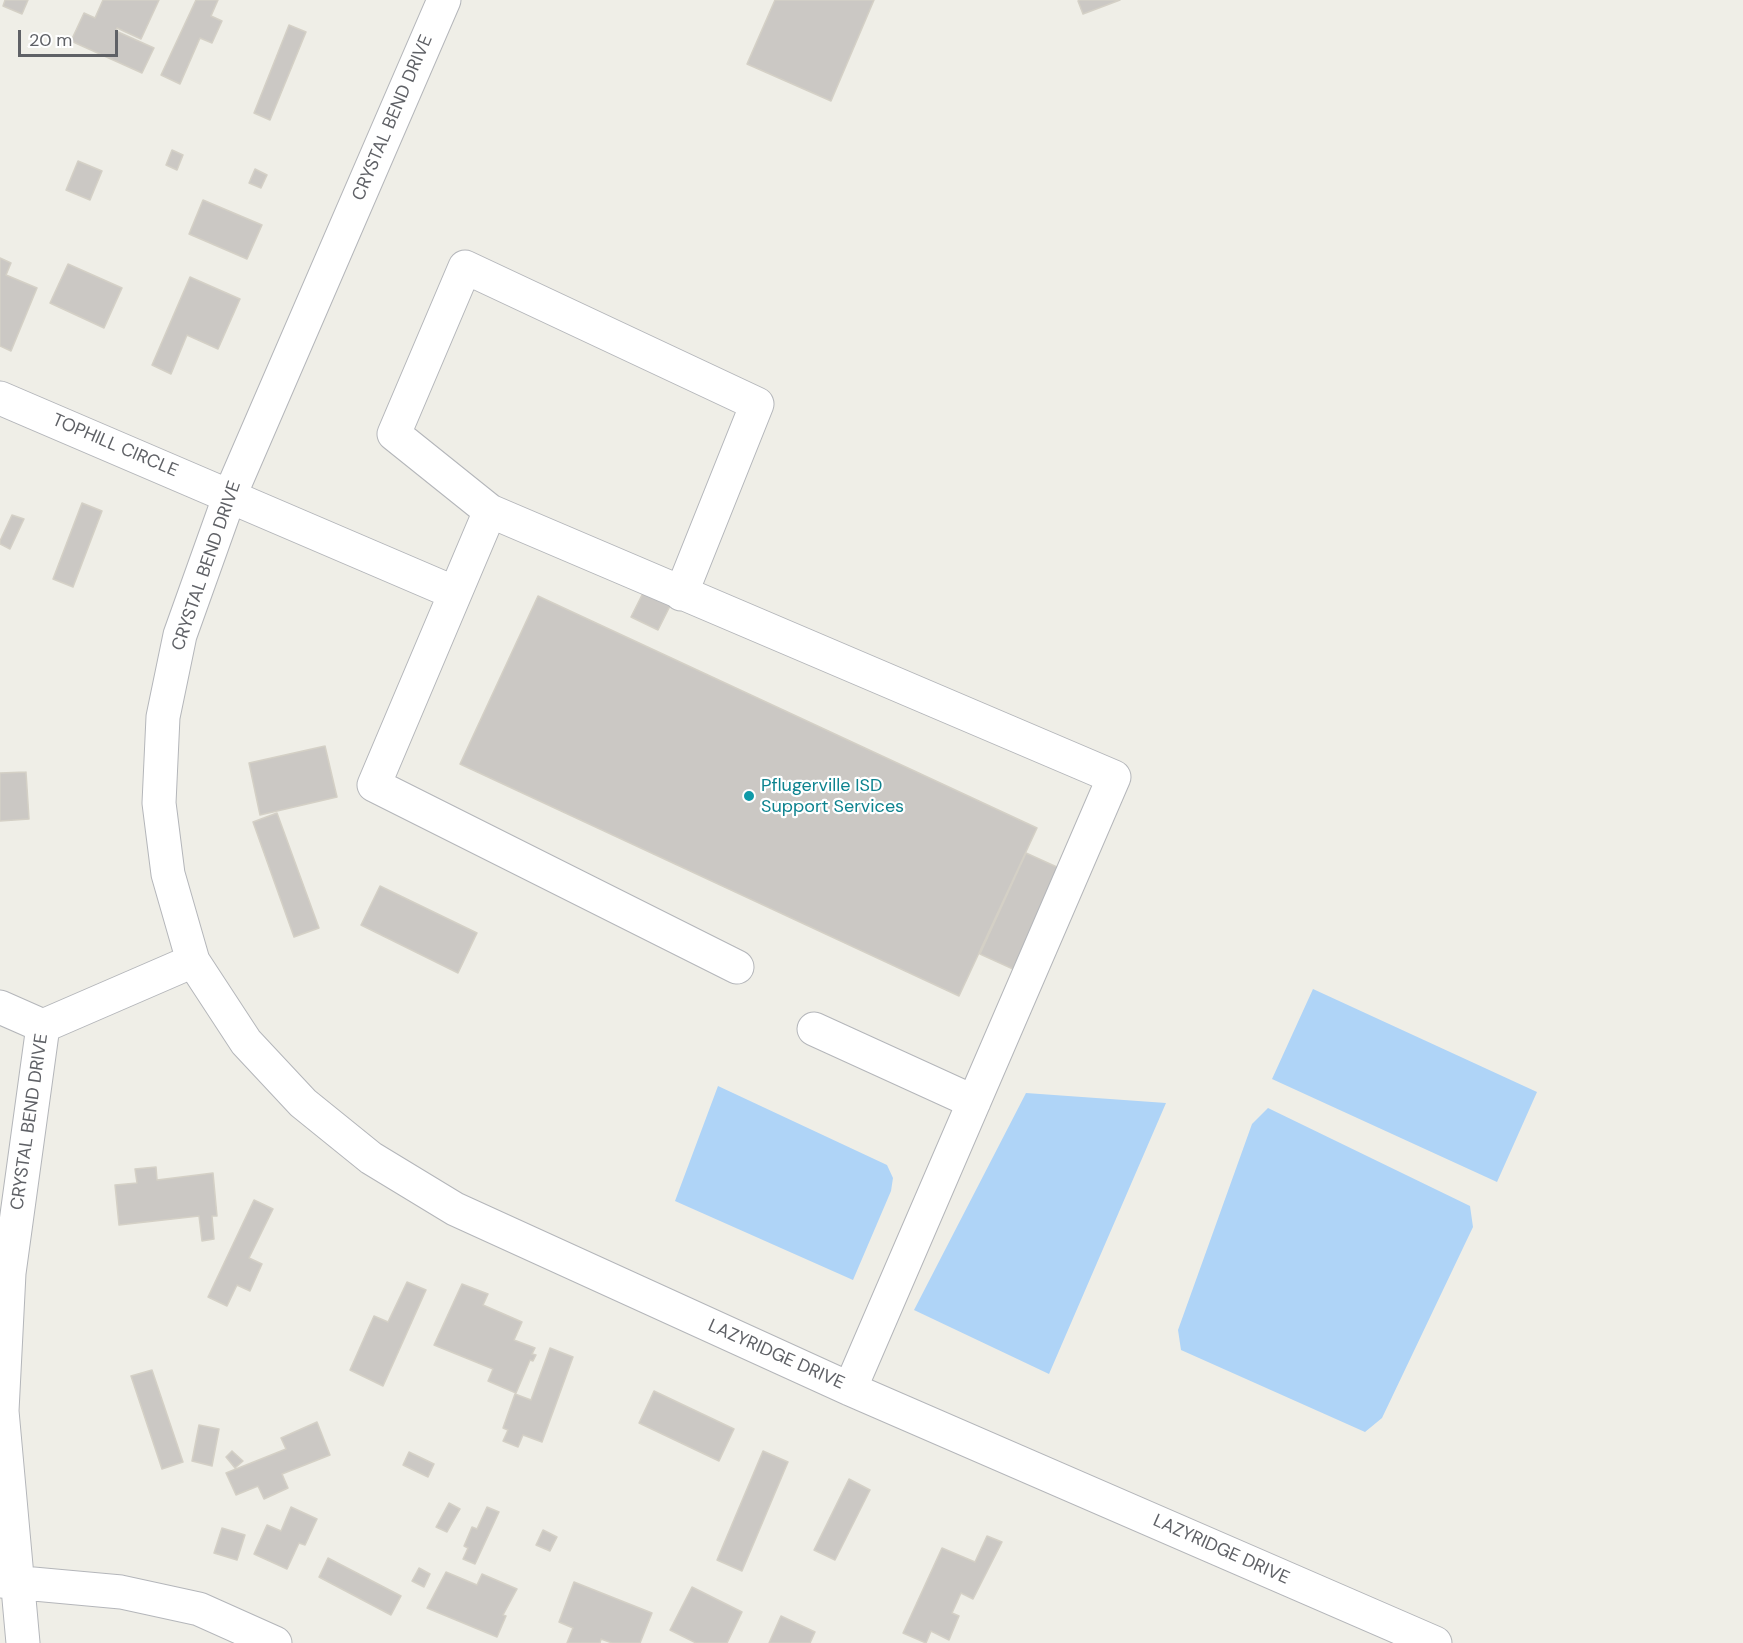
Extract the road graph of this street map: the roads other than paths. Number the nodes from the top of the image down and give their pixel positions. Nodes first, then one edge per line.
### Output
1 (443, 0) edge
2 (0, 398) edge
3 (230, 495) junction
4 (490, 511) junction
5 (455, 593) junction
6 (681, 594) junction
7 (193, 961) junction
8 (737, 967) dead end
9 (0, 1007) edge
10 (43, 1026) junction
11 (814, 1029) dead end
12 (974, 1102) junction
13 (850, 1389) junction
14 (9, 1582) edge
15 (23, 1643) edge
16 (274, 1643) edge
17 (1434, 1643) edge

1 - 3 street, CRYSTAL BEND DRIVE
2 - 3 street, TOPHILL CIRCLE
3 - 5 street, TOPHILL CIRCLE
3 - 7 street, CRYSTAL BEND DRIVE
4 - 5 street
4 - 6 street
4 - 6 street
5 - 8 street
6 - 12 street
7 - 10 street, CRYSTAL BEND DRIVE
7 - 13 street, LAZYRIDGE DRIVE
9 - 10 street
10 - 14 street, CRYSTAL BEND DRIVE
11 - 12 street
12 - 13 street
13 - 17 street, LAZYRIDGE DRIVE
14 - 15 street, CRYSTAL BEND DRIVE
14 - 16 street

